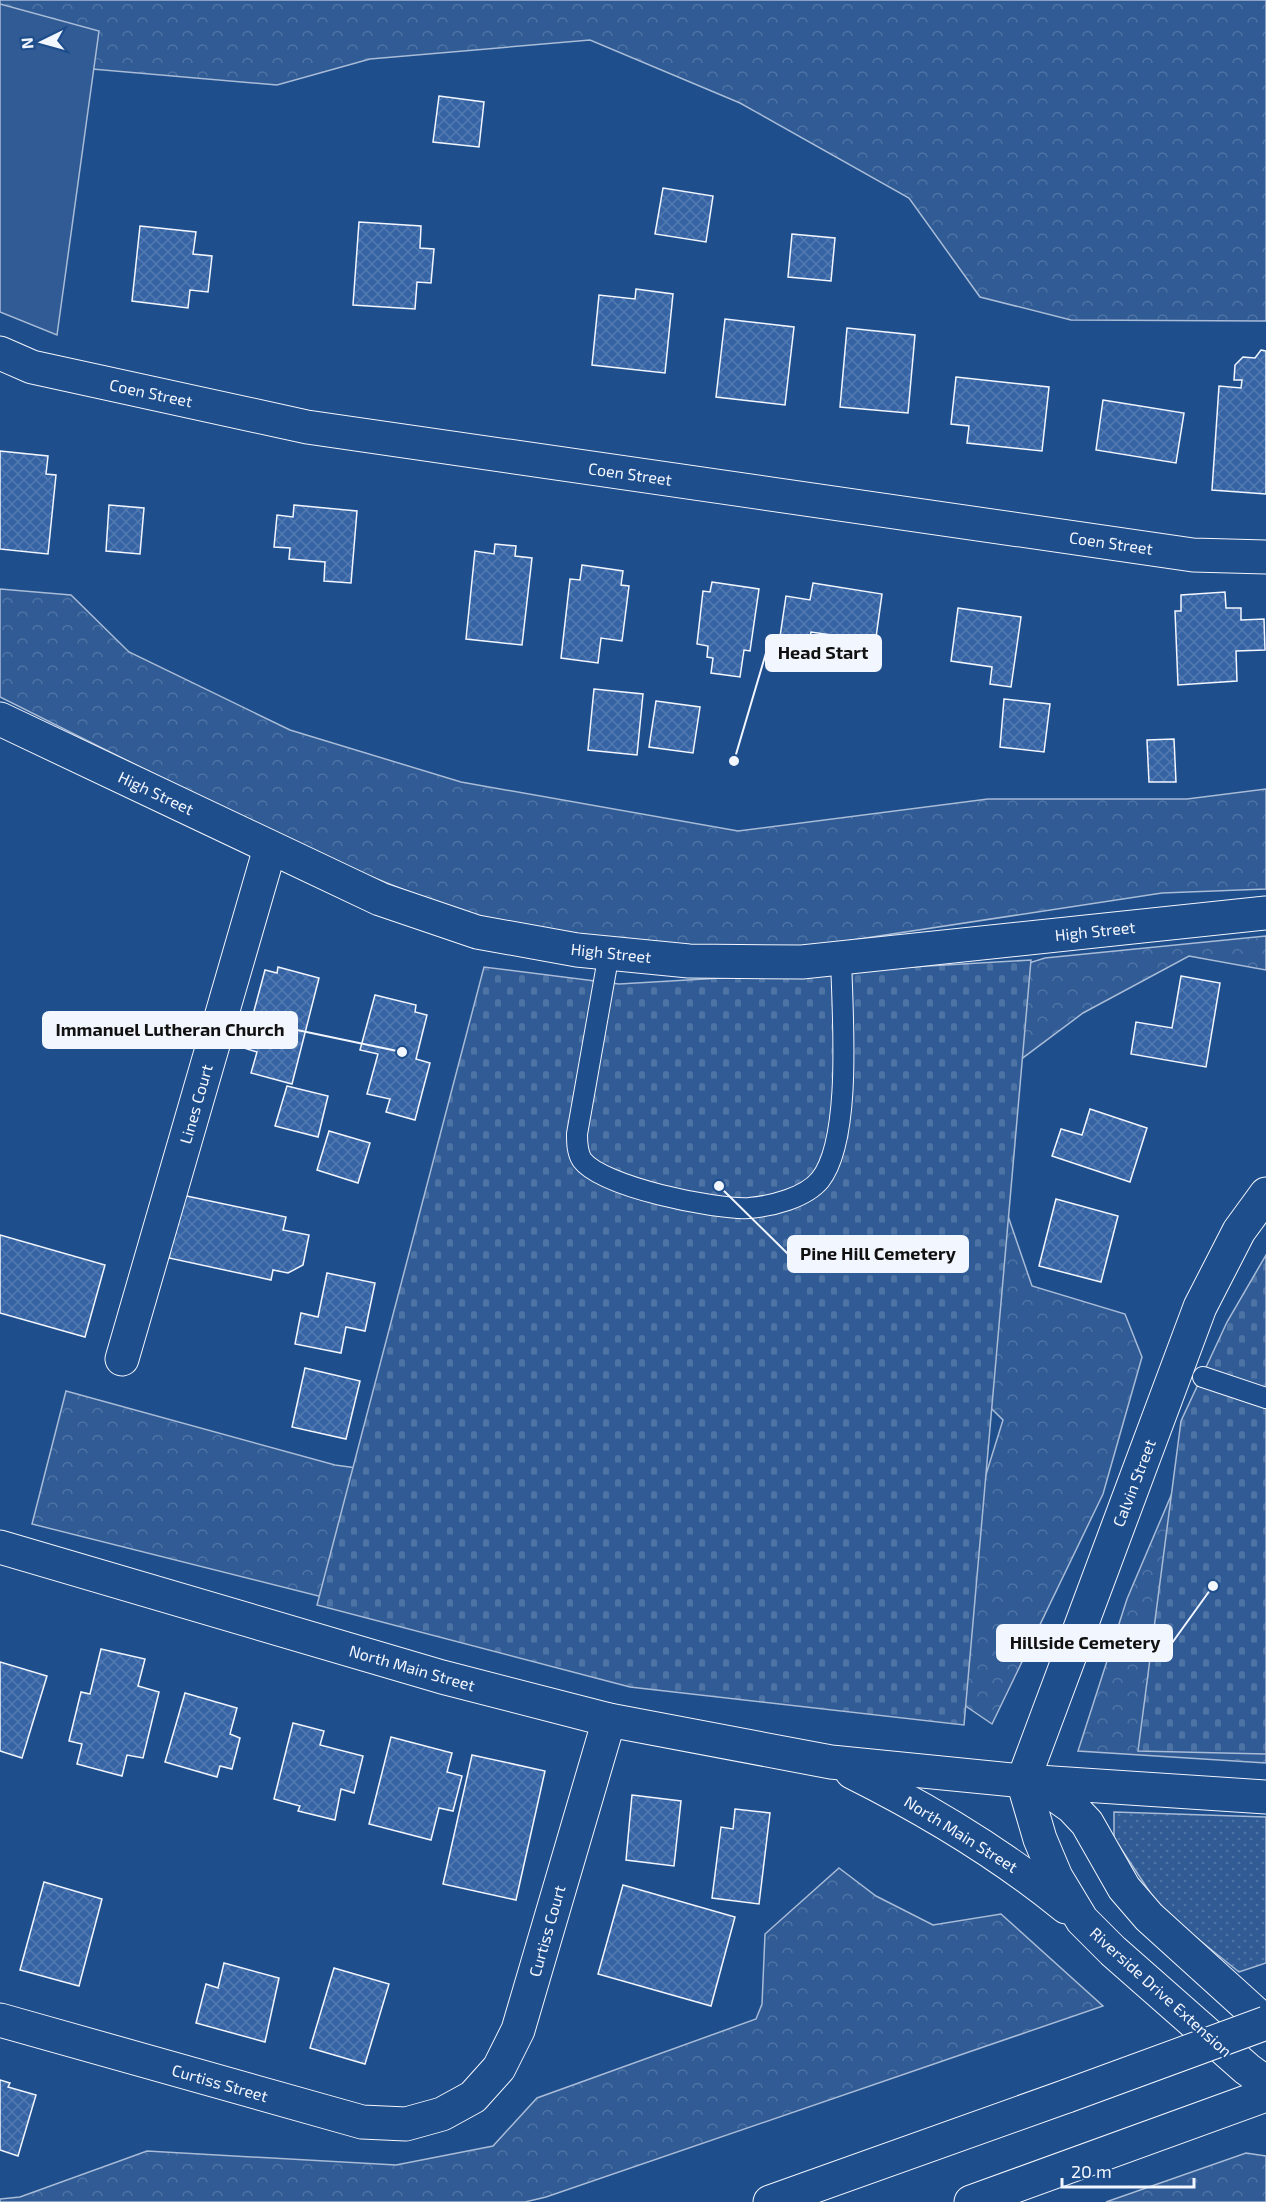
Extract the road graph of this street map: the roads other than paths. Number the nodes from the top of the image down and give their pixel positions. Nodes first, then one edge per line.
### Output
1 (0, 353) edge
2 (1266, 557) edge
3 (0, 719) edge
4 (270, 848) junction
5 (1266, 913) edge
6 (609, 953) junction
7 (841, 957) junction
8 (1266, 1194) edge
9 (122, 1359) dead end
10 (1203, 1377) dead end
11 (1266, 1398) edge
12 (0, 1547) edge
13 (609, 1720) junction
14 (831, 1762) junction
15 (1023, 1781) junction
16 (1266, 1797) edge
17 (1082, 1920) junction
18 (0, 2020) edge
19 (1266, 2023) edge
20 (1266, 2083) edge
21 (1266, 2095) edge
22 (442, 2114) joint
23 (770, 2202) edge
24 (971, 2202) edge

1 - 2 main road, Coen Street
3 - 4 main road, High Street
4 - 6 main road, High Street
4 - 9 main road, Lines Court
5 - 7 main road, High Street
6 - 7 main road, High Street
6 - 7 lane
8 - 15 main road, Calvin Street
10 - 11 lane
12 - 13 main road, North Main Street
13 - 14 main road, North Main Street
13 - 22 main road, Curtiss Court
14 - 15 main road, North Main Street
14 - 17 main road, North Main Street
15 - 16 main road
15 - 17 main road, Riverside Drive Extension
15 - 19 main road
17 - 20 main road, Riverside Drive Extension
18 - 22 main road, Curtiss Street
19 - 23 main road, bridge
21 - 24 main road

